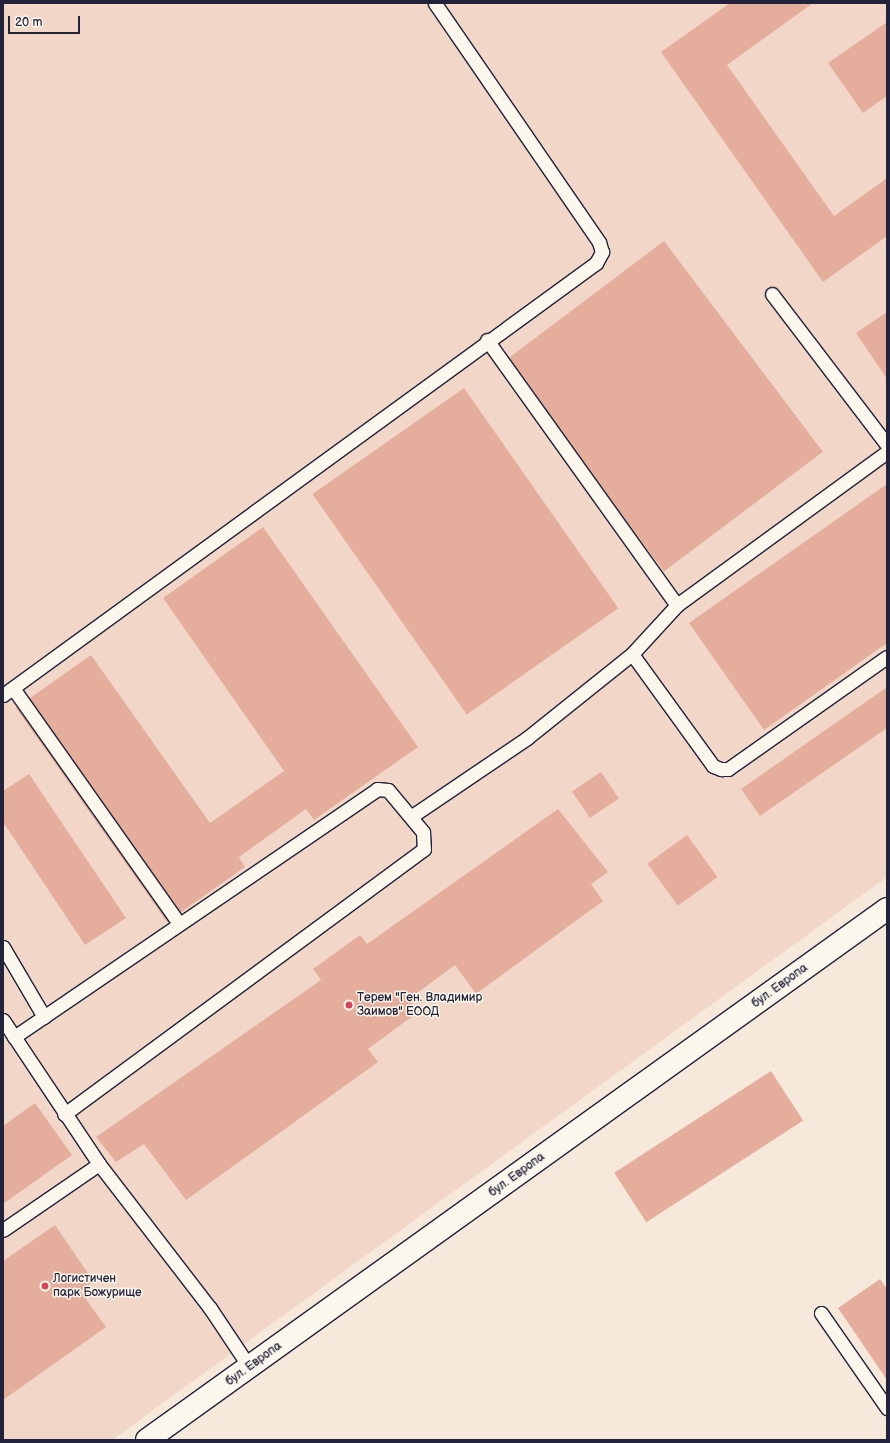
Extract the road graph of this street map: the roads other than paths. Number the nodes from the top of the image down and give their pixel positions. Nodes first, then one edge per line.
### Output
1 (435, 3) edge
2 (772, 294) dead end
3 (487, 340) junction
4 (887, 445) edge
5 (887, 452) edge
6 (677, 606) junction
7 (632, 654) junction
8 (887, 657) edge
9 (8, 692) edge
10 (412, 816) junction
11 (887, 909) edge
12 (179, 924) junction
13 (3, 948) edge
14 (44, 1017) junction
15 (3, 1020) edge
16 (14, 1037) junction
17 (64, 1114) junction
18 (100, 1164) junction
19 (3, 1230) edge
20 (821, 1313) dead end
21 (250, 1368) junction
22 (887, 1408) edge
23 (147, 1440) edge

1 - 3 lane
2 - 4 lane
3 - 6 lane
3 - 9 lane
5 - 6 lane
6 - 7 lane
7 - 8 lane
7 - 10 lane
9 - 12 lane
10 - 12 lane
10 - 17 lane
11 - 21 street, бул. Европа
12 - 14 lane
13 - 14 lane
14 - 16 lane
15 - 16 lane
16 - 17 lane
17 - 18 lane
18 - 19 lane
18 - 21 lane
20 - 22 lane
21 - 23 street, бул. Европа

